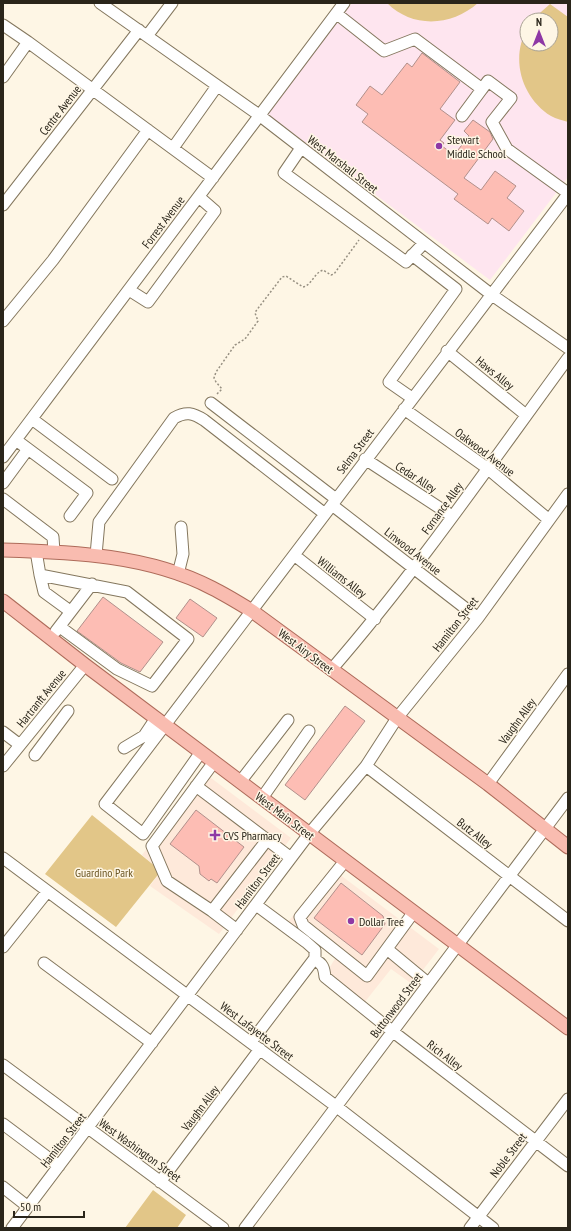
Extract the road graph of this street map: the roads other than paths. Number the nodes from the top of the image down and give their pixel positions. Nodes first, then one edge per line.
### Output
1 (100, 3) edge
2 (172, 3) edge
3 (344, 3) edge
4 (336, 14) junction
5 (3, 25) edge
6 (143, 33) junction
7 (28, 42) junction
8 (3, 77) edge
9 (217, 86) junction
10 (93, 89) junction
11 (482, 89) junction
12 (259, 115) junction
13 (462, 116) dead end
14 (148, 130) junction
15 (173, 148) junction
16 (301, 148) junction
17 (213, 178) junction
18 (568, 193) edge
19 (199, 197) junction
20 (3, 205) edge
21 (424, 243) junction
22 (412, 255) junction
23 (129, 290) junction
24 (492, 295) junction
25 (3, 321) edge
26 (568, 348) edge
27 (447, 351) junction
28 (568, 358) edge
29 (412, 398) junction
30 (211, 403) road end
31 (404, 409) junction
32 (526, 415) junction
33 (32, 419) junction
34 (16, 440) junction
35 (28, 449) junction
36 (3, 457) edge
37 (365, 459) junction
38 (487, 468) junction
39 (112, 479) dead end
40 (3, 483) edge
41 (568, 494) edge
42 (3, 499) edge
43 (331, 506) junction
44 (70, 516) dead end
45 (452, 516) junction
46 (548, 519) junction
47 (180, 527) dead end
48 (3, 550) edge
49 (36, 551) junction
50 (54, 552) junction
51 (96, 555) junction
52 (294, 555) junction
53 (413, 569) junction
54 (178, 574) junction
55 (40, 575) junction
56 (92, 584) junction
57 (3, 601) edge
58 (70, 611) junction
59 (252, 611) junction
60 (478, 618) junction
61 (375, 619) junction
62 (60, 627) junction
63 (50, 638) junction
64 (84, 665) junction
65 (331, 670) junction
66 (568, 674) edge
67 (68, 711) dead end
68 (44, 715) junction
69 (398, 718) junction
70 (288, 720) dead end
71 (160, 722) junction
72 (58, 725) junction
73 (310, 731) dead end
74 (3, 732) edge
75 (20, 745) junction
76 (124, 748) dead end
77 (201, 752) junction
78 (35, 755) dead end
79 (214, 762) junction
80 (3, 766) edge
81 (366, 766) junction
82 (240, 782) junction
83 (488, 784) junction
84 (196, 786) junction
85 (262, 798) junction
86 (568, 798) edge
87 (544, 829) junction
88 (309, 834) junction
89 (267, 840) junction
90 (568, 847) edge
91 (291, 858) junction
92 (4, 861) edge
93 (345, 861) junction
94 (510, 876) junction
95 (47, 892) junction
96 (256, 905) junction
97 (212, 911) junction
98 (413, 913) junction
99 (568, 921) edge
100 (237, 930) junction
101 (456, 945) junction
102 (3, 947) edge
103 (387, 949) junction
104 (314, 960) junction
105 (44, 963) dead end
106 (428, 983) junction
107 (188, 995) junction
108 (568, 1028) edge
109 (392, 1031) junction
110 (152, 1043) junction
111 (256, 1046) junction
112 (4, 1068) edge
113 (568, 1099) edge
114 (337, 1107) junction
115 (3, 1124) edge
116 (88, 1129) junction
117 (535, 1140) junction
118 (59, 1166) junction
119 (568, 1166) edge
120 (160, 1182) junction
121 (3, 1187) edge
122 (27, 1206) junction
123 (478, 1217) junction
124 (12, 1228) edge
125 (223, 1228) edge
126 (245, 1228) edge
127 (470, 1228) edge
128 (493, 1228) edge

1 - 6 street, West Marshall Street
2 - 6 street, Centre Avenue
3 - 4 street, Forrest Avenue
4 - 11 street
4 - 12 street, Forrest Avenue
5 - 7 street
6 - 9 street, West Marshall Street
6 - 10 street, Centre Avenue
7 - 8 street
7 - 10 street
9 - 12 street, West Marshall Street
9 - 15 street
10 - 14 street
10 - 20 street, Centre Avenue
11 - 13 street
11 - 18 street
12 - 16 street, West Marshall Street
12 - 17 street, Forrest Avenue
14 - 15 street
14 - 25 street
15 - 17 street
16 - 21 street, West Marshall Street
16 - 22 street
17 - 19 street, Forrest Avenue
18 - 24 street, Selma Street
19 - 23 street, Forrest Avenue
19 - 23 street
21 - 22 street
21 - 24 street, West Marshall Street
22 - 29 street
23 - 33 street, Forrest Avenue
24 - 26 street, West Marshall Street
24 - 27 street, Selma Street
27 - 29 street, Selma Street
27 - 32 street, Haws Alley
28 - 32 street, Fornance Alley
29 - 31 street, Selma Street
30 - 43 street
31 - 37 street, Selma Street
31 - 38 street, Oakwood Avenue
32 - 38 street, Fornance Alley
33 - 34 street, Forrest Avenue
33 - 39 street
34 - 35 street
34 - 36 street, Forrest Avenue
35 - 40 street
35 - 44 street
37 - 43 street, Selma Street
37 - 45 street, Cedar Alley
38 - 45 street, Fornance Alley
38 - 46 street, Oakwood Avenue
41 - 46 street, Hamilton Street
42 - 50 street
43 - 51 street
43 - 52 street, Selma Street
43 - 53 street, Linwood Avenue
45 - 53 street, Fornance Alley
46 - 60 street, Hamilton Street
47 - 54 street
48 - 49 main road, West Airy Street
49 - 50 main road, West Airy Street
49 - 55 street
50 - 51 main road, West Airy Street
51 - 54 main road, West Airy Street
52 - 59 street, Selma Street
52 - 61 street, Williams Alley
53 - 60 street, Linwood Avenue
53 - 61 street, Fornance Alley
54 - 59 main road, West Airy Street
55 - 56 street
55 - 58 street
56 - 58 street
56 - 62 street
57 - 63 main road, West Main Street
58 - 62 street
59 - 65 main road, West Airy Street
59 - 71 street, Selma Street
60 - 69 street, Hamilton Street
61 - 65 street, Fornance Alley
62 - 63 street
63 - 64 main road, West Main Street
64 - 68 street, Hartranft Avenue
64 - 71 main road, West Main Street
65 - 69 main road, West Airy Street
66 - 83 street, Vaughn Alley
67 - 72 street
68 - 72 street
68 - 75 street, Hartranft Avenue
69 - 81 street, Hamilton Street
69 - 83 main road, West Airy Street
70 - 82 street
71 - 76 street
71 - 77 main road, West Main Street
71 - 77 street
72 - 78 street
73 - 85 street
74 - 75 street
75 - 80 street, Hartranft Avenue
77 - 79 main road, West Main Street
79 - 82 main road, West Main Street
79 - 84 street
81 - 88 street, Hamilton Street
81 - 94 street, Butz Alley
82 - 85 main road, West Main Street
83 - 87 main road, West Airy Street
84 - 89 street
84 - 97 street
85 - 88 main road, West Main Street
86 - 87 street, Buttonwood Street
87 - 90 main road, West Airy Street
87 - 94 street, Buttonwood Street
88 - 91 street, Hamilton Street
88 - 93 main road, West Main Street
89 - 91 street
89 - 97 street
91 - 96 street, Hamilton Street
92 - 95 street, West Lafayette Street
93 - 98 main road, West Main Street
93 - 103 street
94 - 99 street, Butz Alley
94 - 101 street, Buttonwood Street
95 - 102 street
95 - 107 street, West Lafayette Street
96 - 100 street, Hamilton Street
96 - 104 street, Rich Alley
97 - 100 street
98 - 101 main road, West Main Street
98 - 103 street
100 - 107 street, Hamilton Street
101 - 106 street, Buttonwood Street
101 - 108 main road, West Main Street
103 - 106 street
104 - 109 street, Rich Alley
104 - 111 street, Vaughn Alley
105 - 110 street
106 - 109 street, Buttonwood Street
107 - 110 street, Hamilton Street
107 - 111 street, West Lafayette Street
109 - 114 street, Buttonwood Street
109 - 117 street, Rich Alley
110 - 116 street, Hamilton Street
111 - 114 street, West Lafayette Street
111 - 120 street, Vaughn Alley
112 - 116 street, West Washington Street
113 - 117 street, Noble Street
114 - 123 street, West Lafayette Street
114 - 126 street, Buttonwood Street
115 - 118 street
116 - 118 street, Hamilton Street
116 - 120 street, West Washington Street
117 - 119 street, Rich Alley
117 - 123 street, Noble Street
118 - 122 street, Hamilton Street
120 - 125 street, West Washington Street
121 - 122 street
122 - 124 street, Hamilton Street
123 - 127 street, Noble Street
123 - 128 street, West Lafayette Street

